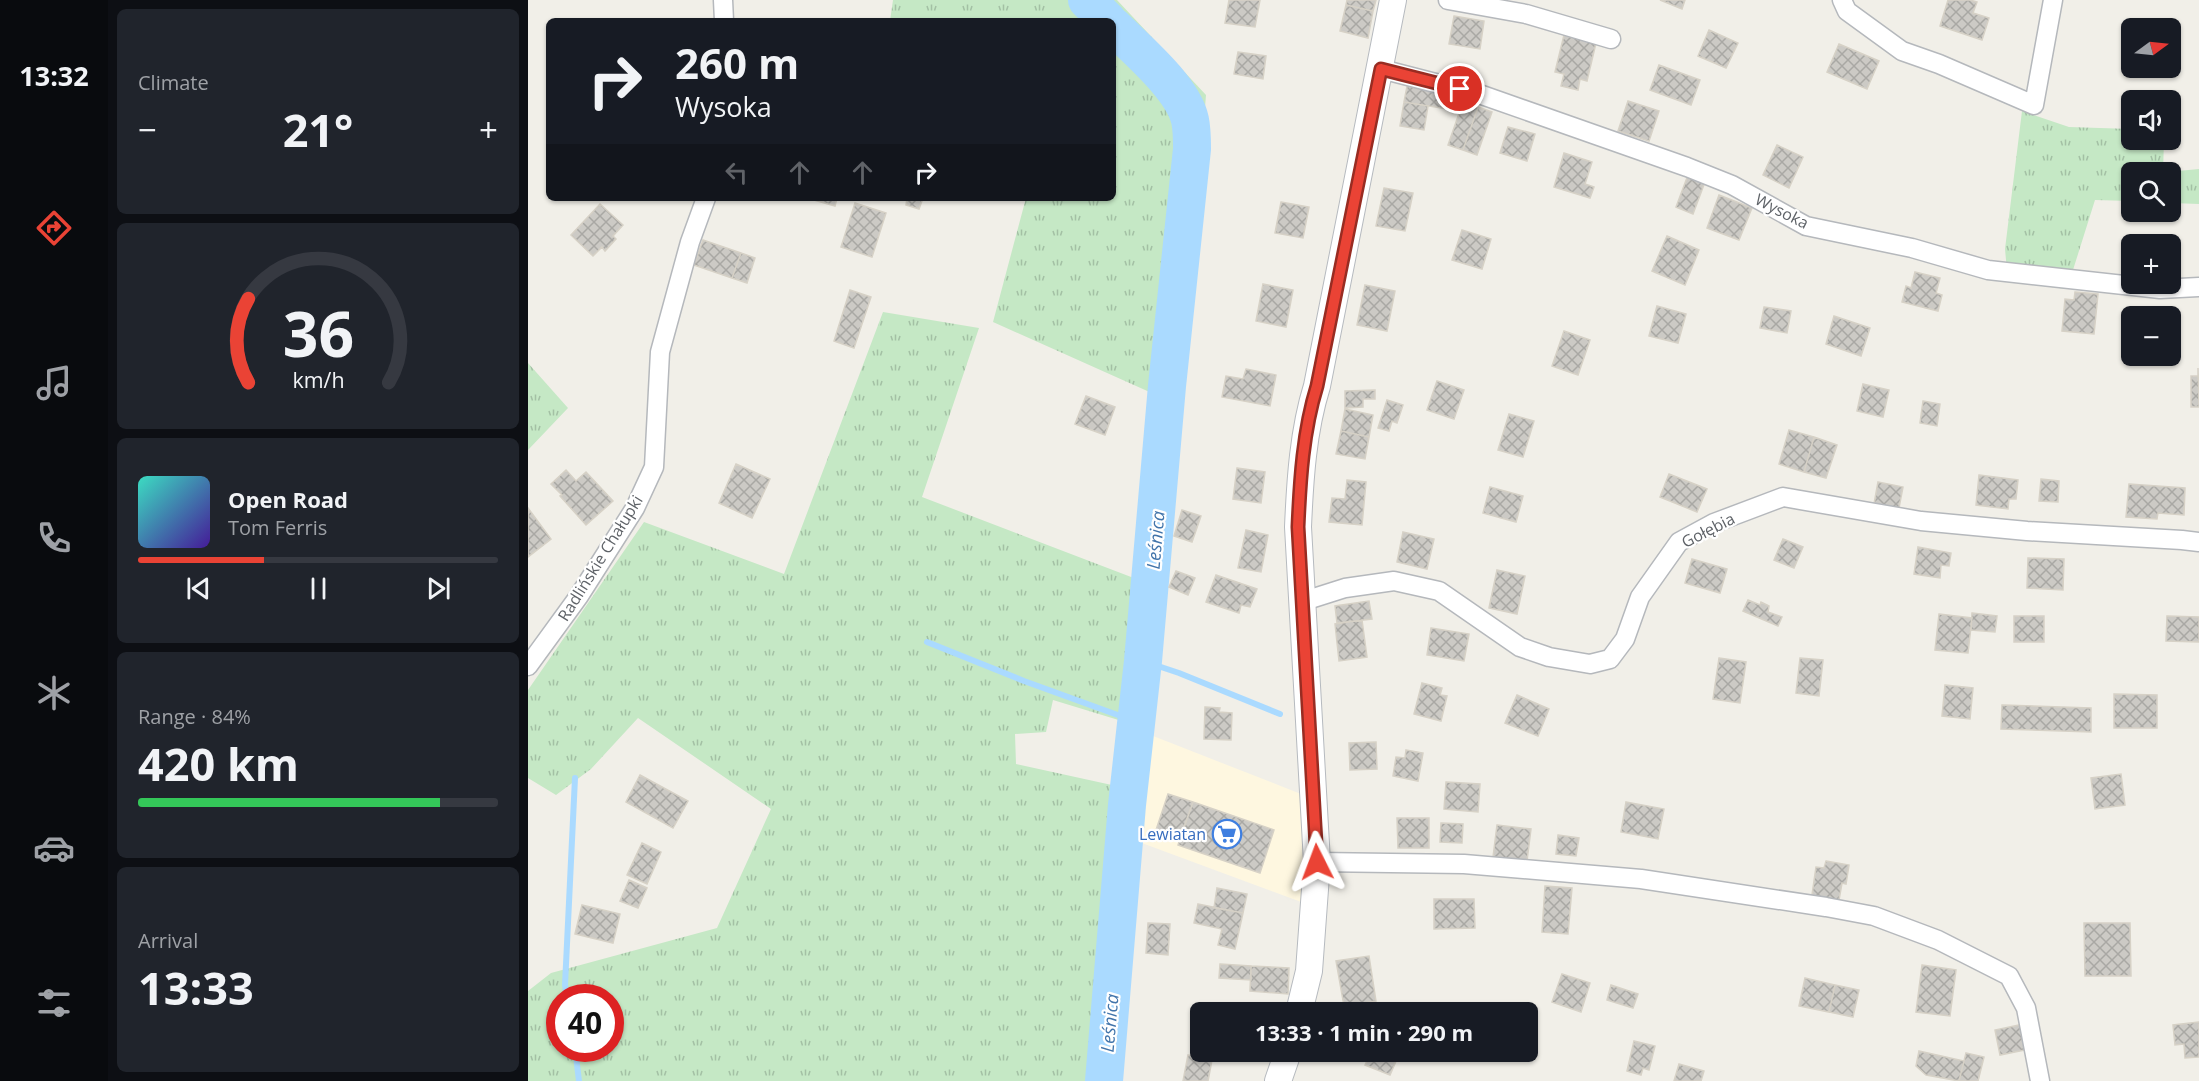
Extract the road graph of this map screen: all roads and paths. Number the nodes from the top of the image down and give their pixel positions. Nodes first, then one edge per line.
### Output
1 (723, 0) edge
2 (1393, 0) edge
3 (1448, 0) edge
4 (1842, 0) edge
5 (2052, 0) edge
6 (724, 18) edge
7 (1611, 39) dead end
8 (1381, 69) junction
9 (705, 201) edge
10 (2199, 287) edge
11 (2199, 542) edge
12 (1301, 602) junction
13 (528, 666) edge
14 (1317, 862) junction
15 (1301, 1002) edge
16 (1285, 1062) edge
17 (1278, 1081) edge
18 (2040, 1081) edge

1 - 6 street
2 - 8 street
3 - 7 street
4 - 5 street
8 - 10 street, Wysoka
8 - 12 street
9 - 13 street, Radlińskie Chałupki
11 - 12 street, Gołębia
12 - 14 street
14 - 15 street
14 - 18 street
16 - 17 street

